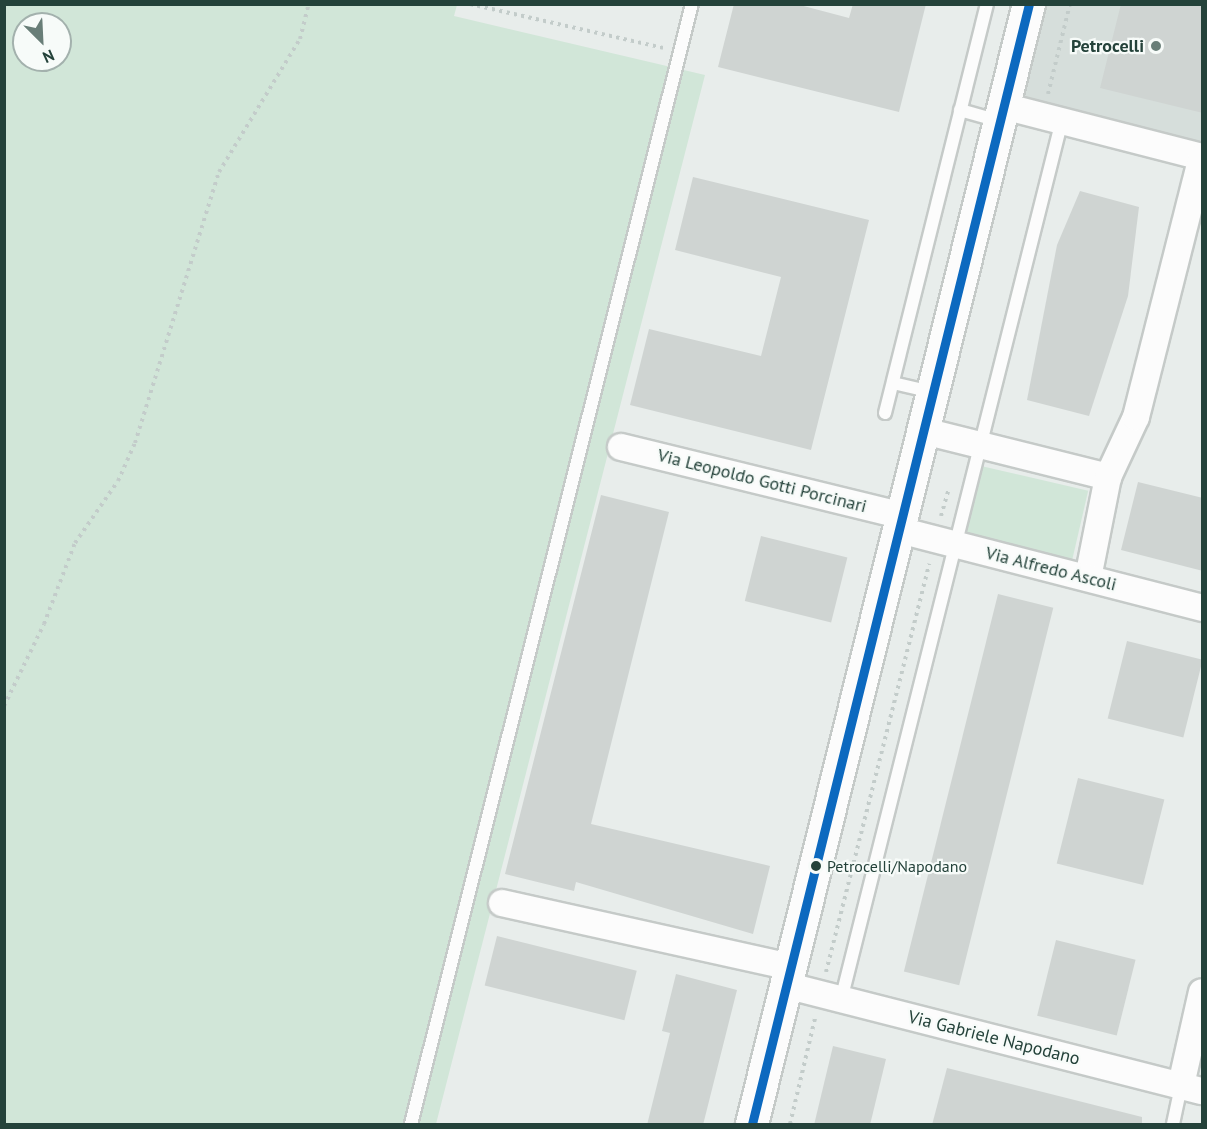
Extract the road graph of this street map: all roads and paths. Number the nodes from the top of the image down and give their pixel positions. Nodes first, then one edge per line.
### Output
1 (309, 4) edge
2 (470, 4) edge
3 (692, 4) edge
4 (987, 4) edge
5 (1029, 4) edge
6 (1070, 4) edge
7 (681, 52) junction
8 (960, 110) junction
9 (1054, 110) junction
10 (1001, 113) junction
11 (1202, 157) edge
12 (893, 383) junction
13 (934, 392) junction
14 (885, 413) dead end
15 (924, 431) junction
16 (980, 445) junction
17 (621, 447) dead end
18 (1108, 477) junction
19 (901, 523) junction
20 (954, 544) junction
21 (928, 567) dead end
22 (1088, 578) junction
23 (1203, 608) edge
24 (4, 706) edge
25 (502, 903) dead end
26 (838, 921) dead end
27 (788, 976) junction
28 (1203, 992) edge
29 (842, 1000) junction
30 (816, 1016) dead end
31 (1192, 1088) edge
32 (411, 1125) edge
33 (752, 1125) edge
34 (790, 1125) edge
35 (1173, 1125) edge

1 - 24 path
2 - 7 path
3 - 7 lane
4 - 8 lane
5 - 10 street
6 - 9 path
7 - 32 lane
8 - 10 lane
8 - 12 lane
9 - 10 street
9 - 11 street
9 - 16 lane
10 - 13 street
11 - 18 street
12 - 13 lane
12 - 14 lane
13 - 15 street
15 - 16 street
15 - 19 street
16 - 18 street
16 - 20 lane
17 - 19 street, Via Leopoldo Gotti Porcinari
18 - 22 street
19 - 20 street, Via Alfredo Ascoli
19 - 27 street
20 - 22 street, Via Alfredo Ascoli
20 - 29 lane
21 - 26 path
22 - 23 street, Via Alfredo Ascoli
25 - 27 street, Via Gabriele Napodano
27 - 29 street, Via Gabriele Napodano
27 - 33 street
28 - 31 street
29 - 31 street, Via Gabriele Napodano
30 - 34 path
31 - 35 lane

